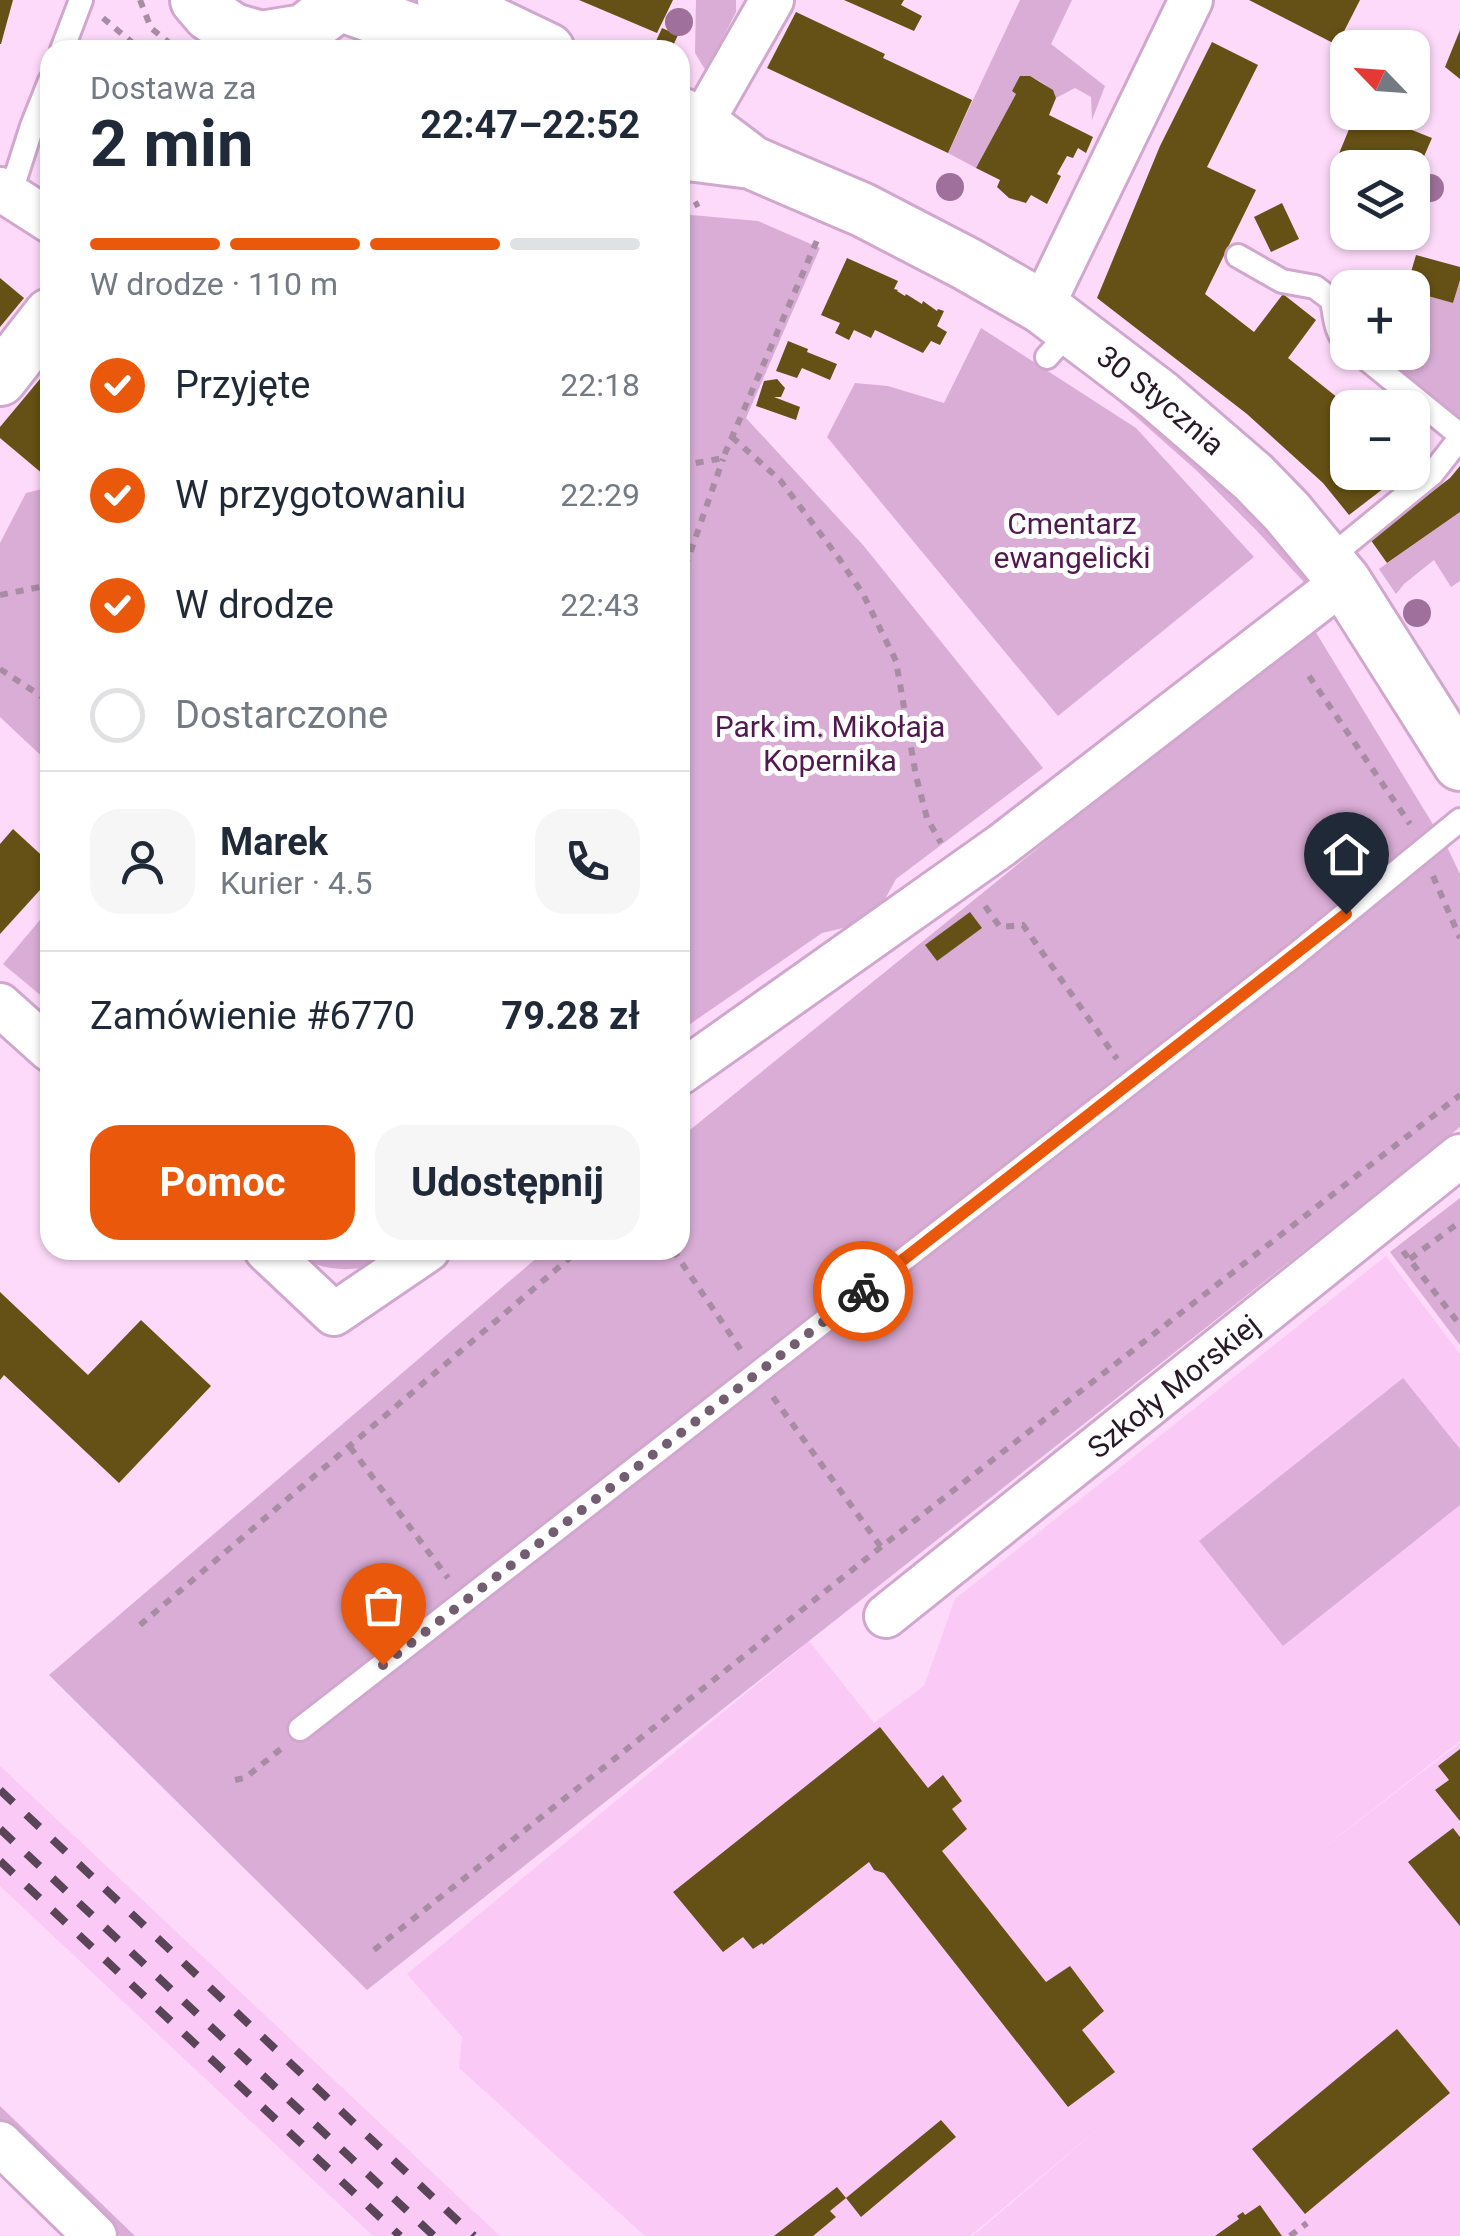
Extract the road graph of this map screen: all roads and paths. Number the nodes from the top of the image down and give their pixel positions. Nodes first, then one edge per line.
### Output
1 (81, 0) edge
2 (140, 0) edge
3 (444, 0) edge
4 (772, 0) edge
5 (1191, 0) edge
6 (340, 2) edge
7 (193, 28) edge
8 (66, 40) edge
9 (249, 40) edge
10 (270, 40) edge
11 (428, 40) edge
12 (527, 40) edge
13 (40, 106) edge
14 (690, 125) edge
15 (690, 132) edge
16 (5, 192) edge
17 (698, 202) dead end
18 (690, 207) edge
19 (40, 214) edge
20 (823, 227) dead end
21 (1238, 256) dead end
22 (1330, 298) edge
23 (40, 327) edge
24 (1054, 331) junction
25 (1380, 370) edge
26 (0, 379) edge
27 (732, 436) junction
28 (1460, 436) edge
29 (723, 458) junction
30 (690, 464) edge
31 (690, 553) edge
32 (1336, 570) junction
33 (40, 586) edge
34 (0, 595) edge
35 (0, 669) edge
36 (1309, 676) dead end
37 (40, 695) edge
38 (1460, 764) edge
39 (1460, 820) edge
40 (1422, 851) junction
41 (961, 874) junction
42 (1460, 938) edge
43 (0, 1005) edge
44 (40, 1041) edge
45 (690, 1067) edge
46 (1132, 1082) junction
47 (1460, 1095) edge
48 (1460, 1156) edge
49 (1460, 1222) edge
50 (1396, 1243) dead end
51 (1410, 1259) junction
52 (277, 1260) edge
53 (413, 1260) edge
54 (567, 1260) edge
55 (680, 1260) edge
56 (1460, 1325) edge
57 (757, 1374) junction
58 (350, 1447) junction
59 (880, 1546) junction
60 (465, 1600) junction
61 (886, 1616) dead end
62 (140, 1625) dead end
63 (300, 1729) joint
64 (235, 1780) dead end
65 (374, 1950) dead end
66 (0, 2143) edge
67 (1307, 2223) dead end
68 (95, 2236) edge
69 (1290, 2236) edge

1 - 8 lane
2 - 7 path
3 - 12 street
4 - 14 street
5 - 24 street
6 - 10 street
6 - 11 street
7 - 9 street
13 - 16 lane
15 - 24 street, 30 Stycznia
16 - 19 street
17 - 18 path
20 - 27 path
21 - 22 lane
23 - 26 street
24 - 32 street, 30 Stycznia
25 - 28 lane
27 - 29 path
27 - 41 path
28 - 32 lane
29 - 30 path
29 - 31 path
32 - 38 street, 30 Stycznia
32 - 41 street
33 - 34 path
35 - 37 path
36 - 40 path
39 - 40 lane
40 - 42 path
40 - 46 lane
41 - 45 street
41 - 46 path
43 - 44 street
46 - 57 lane
47 - 59 path
48 - 61 street, Szkoły Morskiej
49 - 51 path
50 - 51 path
51 - 56 path
52 - 53 street
54 - 58 path
55 - 57 path
57 - 59 path
57 - 60 lane
58 - 60 path
58 - 62 path
59 - 65 path
60 - 63 lane
63 - 64 path
66 - 68 street
67 - 69 path

